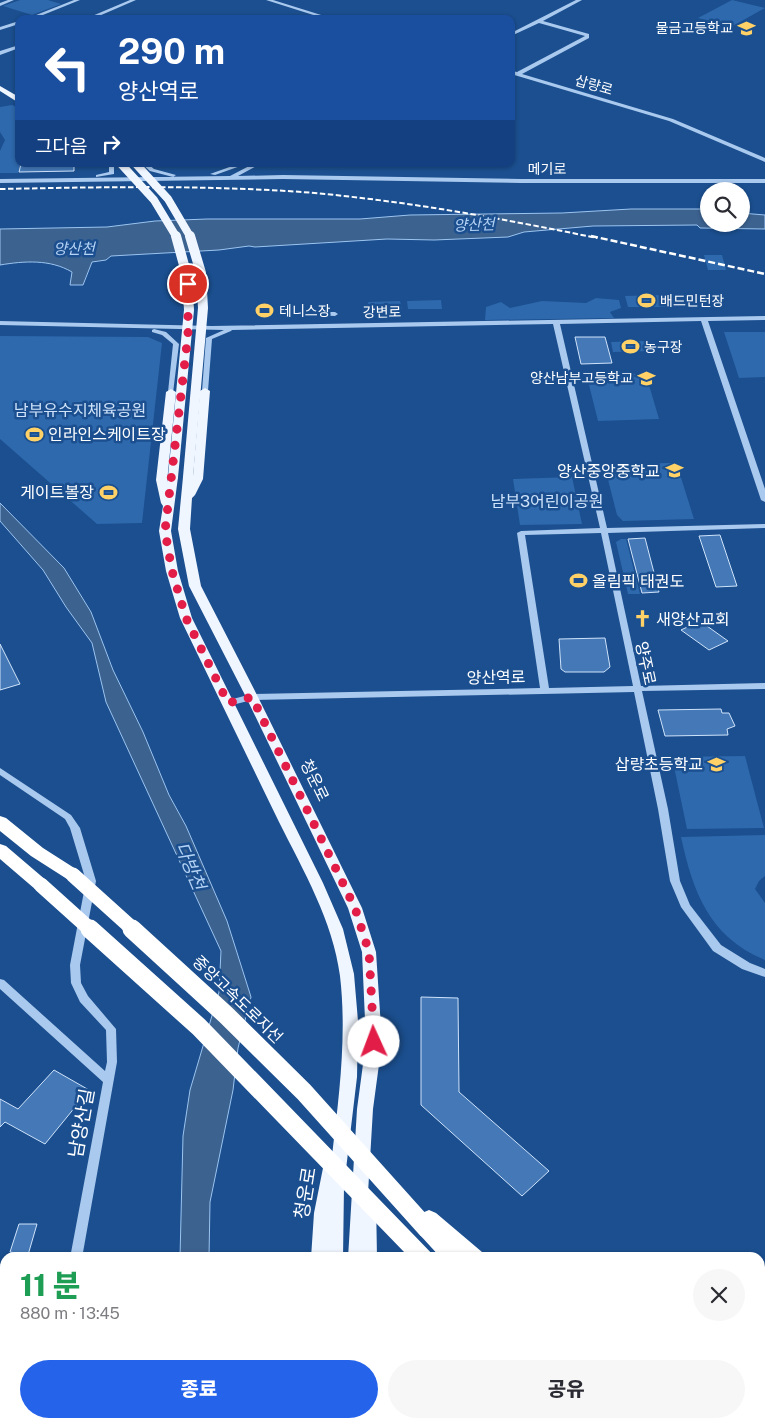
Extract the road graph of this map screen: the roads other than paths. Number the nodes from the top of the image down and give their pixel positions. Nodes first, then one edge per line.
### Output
1 (12, 0) edge
2 (78, 0) edge
3 (134, 0) edge
4 (268, 0) edge
5 (580, 0) edge
6 (0, 5) edge
7 (39, 15) edge
8 (96, 15) edge
9 (319, 15) edge
10 (538, 21) junction
11 (15, 23) edge
12 (0, 29) edge
13 (515, 33) edge
14 (0, 45) edge
15 (15, 47) edge
16 (11, 48) junction
17 (0, 53) edge
18 (515, 73) edge
19 (518, 74) junction
20 (1, 88) edge
21 (15, 95) edge
22 (765, 160) edge
23 (112, 167) edge
24 (124, 167) edge
25 (140, 167) edge
26 (148, 167) edge
27 (236, 167) edge
28 (251, 167) edge
29 (0, 177) edge
30 (229, 178) junction
31 (0, 181) edge
32 (765, 181) edge
33 (312, 314) dead end
34 (322, 314) junction
35 (334, 314) dead end
36 (765, 318) edge
37 (704, 319) junction
38 (556, 322) junction
39 (0, 324) edge
40 (323, 326) junction
41 (242, 327) junction
42 (144, 328) junction
43 (170, 392) joint
44 (205, 392) joint
45 (765, 500) edge
46 (186, 506) junction
47 (168, 511) junction
48 (765, 526) edge
49 (604, 531) junction
50 (765, 686) edge
51 (636, 688) junction
52 (545, 690) junction
53 (252, 697) junction
54 (228, 703) junction
55 (0, 771) edge
56 (0, 816) edge
57 (0, 822) edge
58 (0, 850) edge
59 (37, 852) junction
60 (765, 973) edge
61 (0, 983) edge
62 (348, 1077) junction
63 (108, 1080) junction
64 (365, 1109) junction
65 (428, 1224) junction
66 (77, 1252) edge
67 (319, 1252) edge
68 (335, 1252) edge
69 (356, 1252) edge
70 (369, 1252) edge
71 (417, 1252) edge
72 (449, 1252) edge
73 (468, 1252) edge

1 - 6 street
2 - 7 street
3 - 8 street
4 - 9 street
5 - 10 street
10 - 13 street
10 - 19 street
11 - 12 street
14 - 16 street
15 - 16 street
16 - 17 street
18 - 19 street, 삽량로
19 - 22 street, 삽량로
20 - 21 main road
23 - 29 street
24 - 47 main road, 청운로, bridge
25 - 46 main road, 청운로, bridge
26 - 27 street
28 - 30 street
30 - 31 street, 메기로
30 - 32 street, 메기로
33 - 34 street
34 - 35 street
34 - 40 street
36 - 37 street, 강변로
37 - 38 street, 강변로
37 - 45 street
38 - 40 street, 강변로
38 - 49 street, 양주로
39 - 42 street, 강변로
40 - 41 street, 강변로
41 - 42 street, 강변로
41 - 44 street
42 - 43 street
43 - 47 main road
44 - 46 main road
46 - 53 main road, 청운로
47 - 54 main road, 청운로
48 - 49 street
49 - 51 street, 양주로
49 - 52 street
50 - 51 street, 양산역로
51 - 52 street, 양산역로
51 - 60 street, 양주로
52 - 53 street, 양산역로
53 - 54 street, 양산역로
53 - 64 main road, 청운로
54 - 62 main road, 청운로
55 - 63 street
56 - 59 highway
57 - 59 highway, 중앙고속도로지선
58 - 71 highway, bridge
59 - 65 highway, 중앙고속도로지선, bridge
61 - 63 street, 남양산길
62 - 67 main road, 청운로
62 - 68 main road, 청운로
63 - 66 street, 남양산길
64 - 69 main road, 청운로
64 - 70 main road, 청운로
65 - 72 highway
65 - 73 highway

